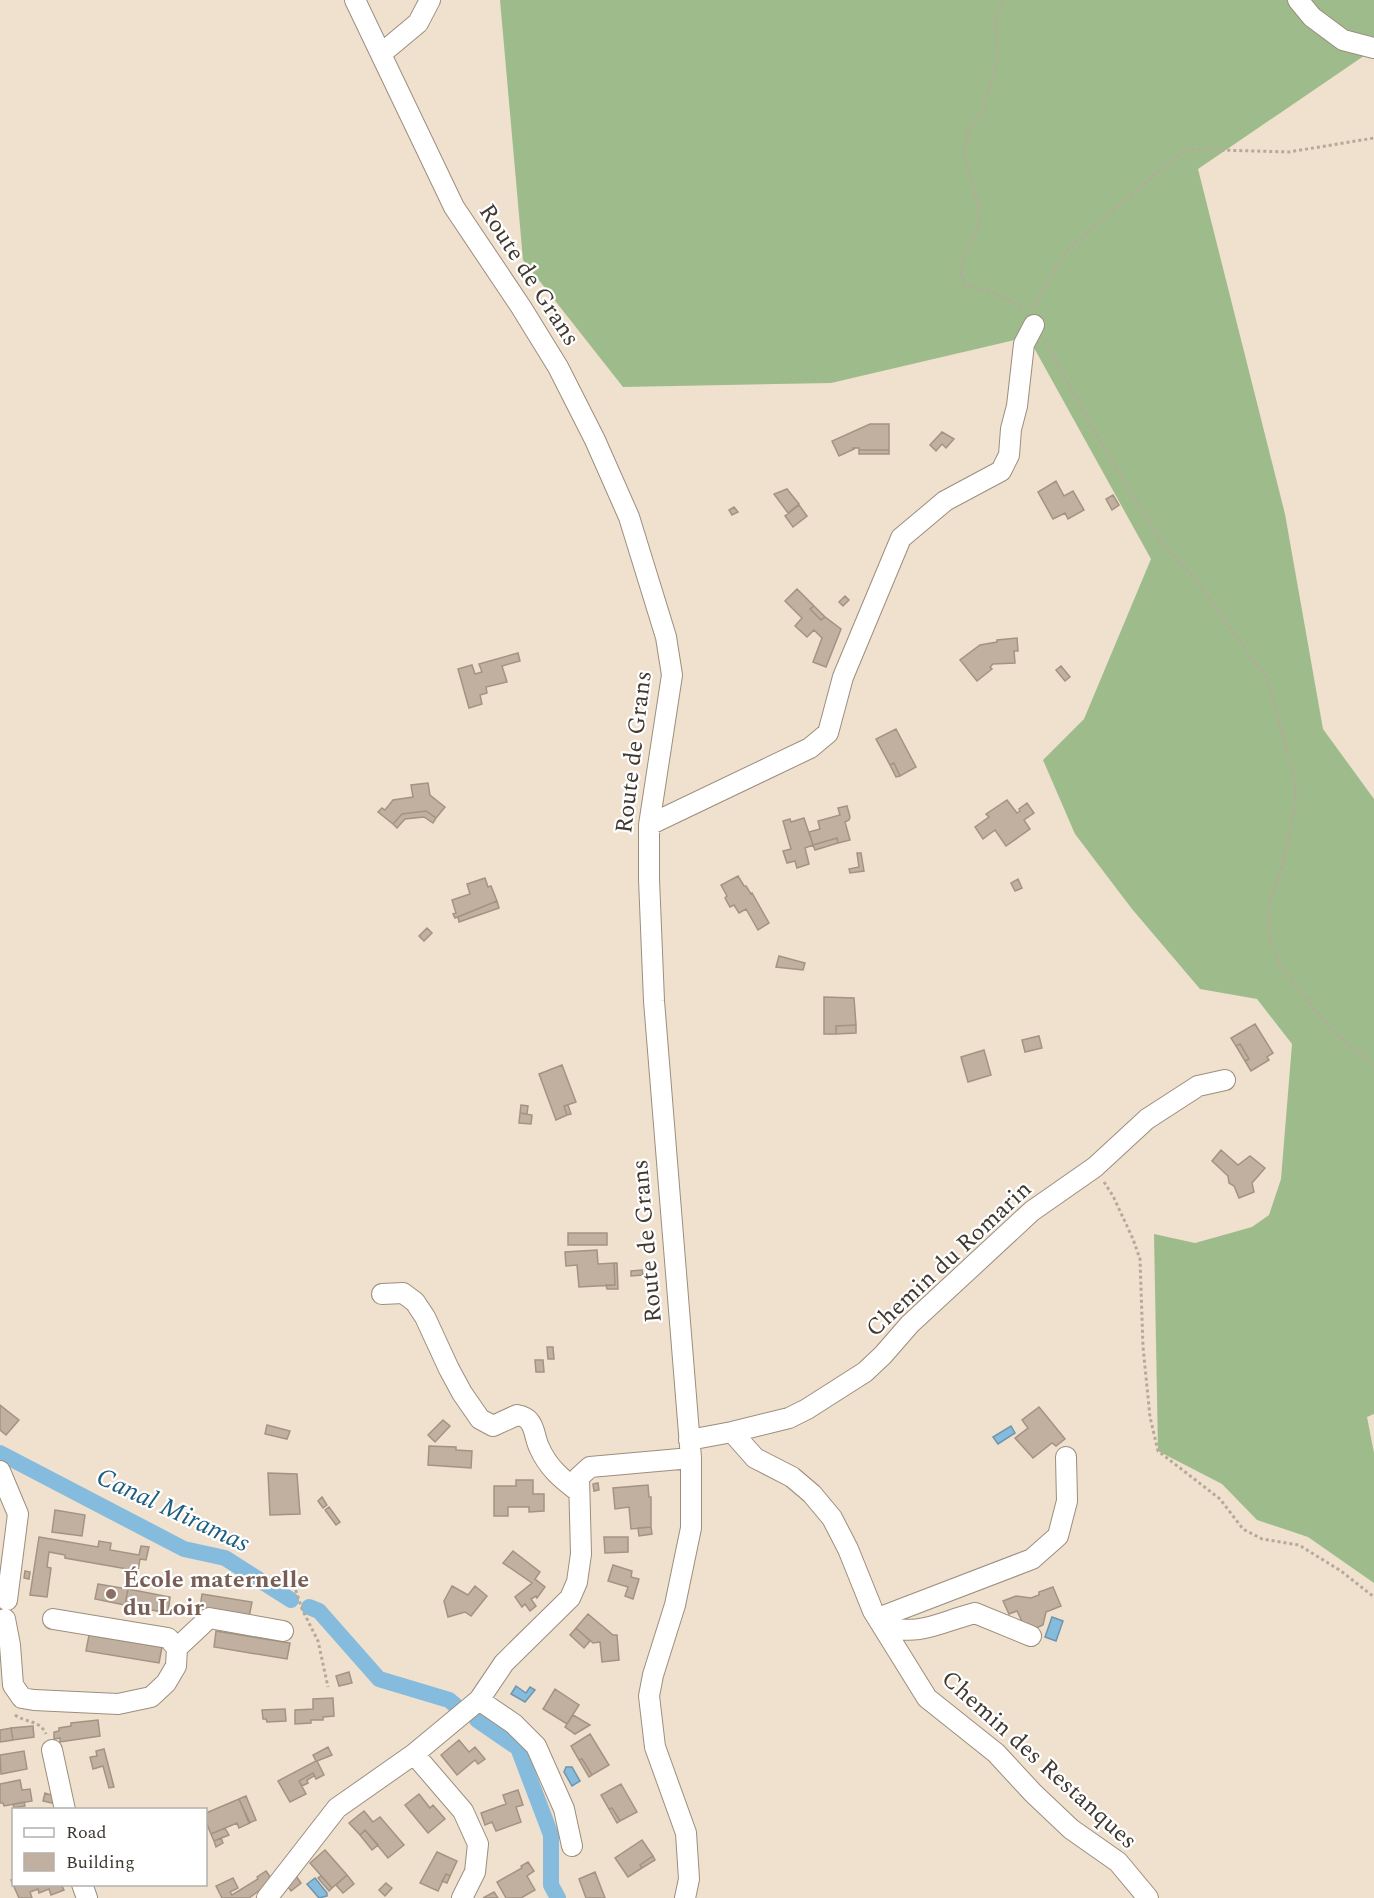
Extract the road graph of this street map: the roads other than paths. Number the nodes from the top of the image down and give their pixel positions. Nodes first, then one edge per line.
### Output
1 (355, 0) edge
2 (430, 0) edge
3 (1298, 0) edge
4 (1374, 48) edge
5 (382, 53) junction
6 (1034, 325) road end
7 (649, 825) junction
8 (1225, 1080) dead end
9 (382, 1294) dead end
10 (732, 1432) junction
11 (690, 1449) junction
12 (1066, 1457) dead end
13 (0, 1471) edge
14 (579, 1492) junction
15 (8, 1538) edge
16 (3, 1610) edge
17 (53, 1619) dead end
18 (880, 1622) junction
19 (283, 1631) dead end
20 (1031, 1636) dead end
21 (177, 1648) junction
22 (479, 1700) junction
23 (52, 1750) road end
24 (414, 1754) junction
25 (64, 1808) edge
26 (572, 1846) dead end
27 (267, 1898) edge
28 (462, 1898) edge
29 (686, 1898) edge
30 (1148, 1898) edge

1 - 5 street, Route de Grans
2 - 5 street
3 - 4 street
5 - 7 street, Route de Grans
6 - 7 street
7 - 11 street, Route de Grans
8 - 10 street, Chemin du Romarin
9 - 14 street
10 - 11 street, Chemin du Romarin
10 - 18 street, Chemin des Restanques
11 - 14 street, Chemin du Romarin
11 - 29 street, Route de Grans
12 - 18 street
13 - 15 street
14 - 22 street
15 - 16 street
16 - 21 street
17 - 21 street
18 - 20 street
18 - 30 street, Chemin des Restanques
19 - 21 street
22 - 24 street
22 - 26 street
23 - 25 street
24 - 27 street
24 - 28 street

